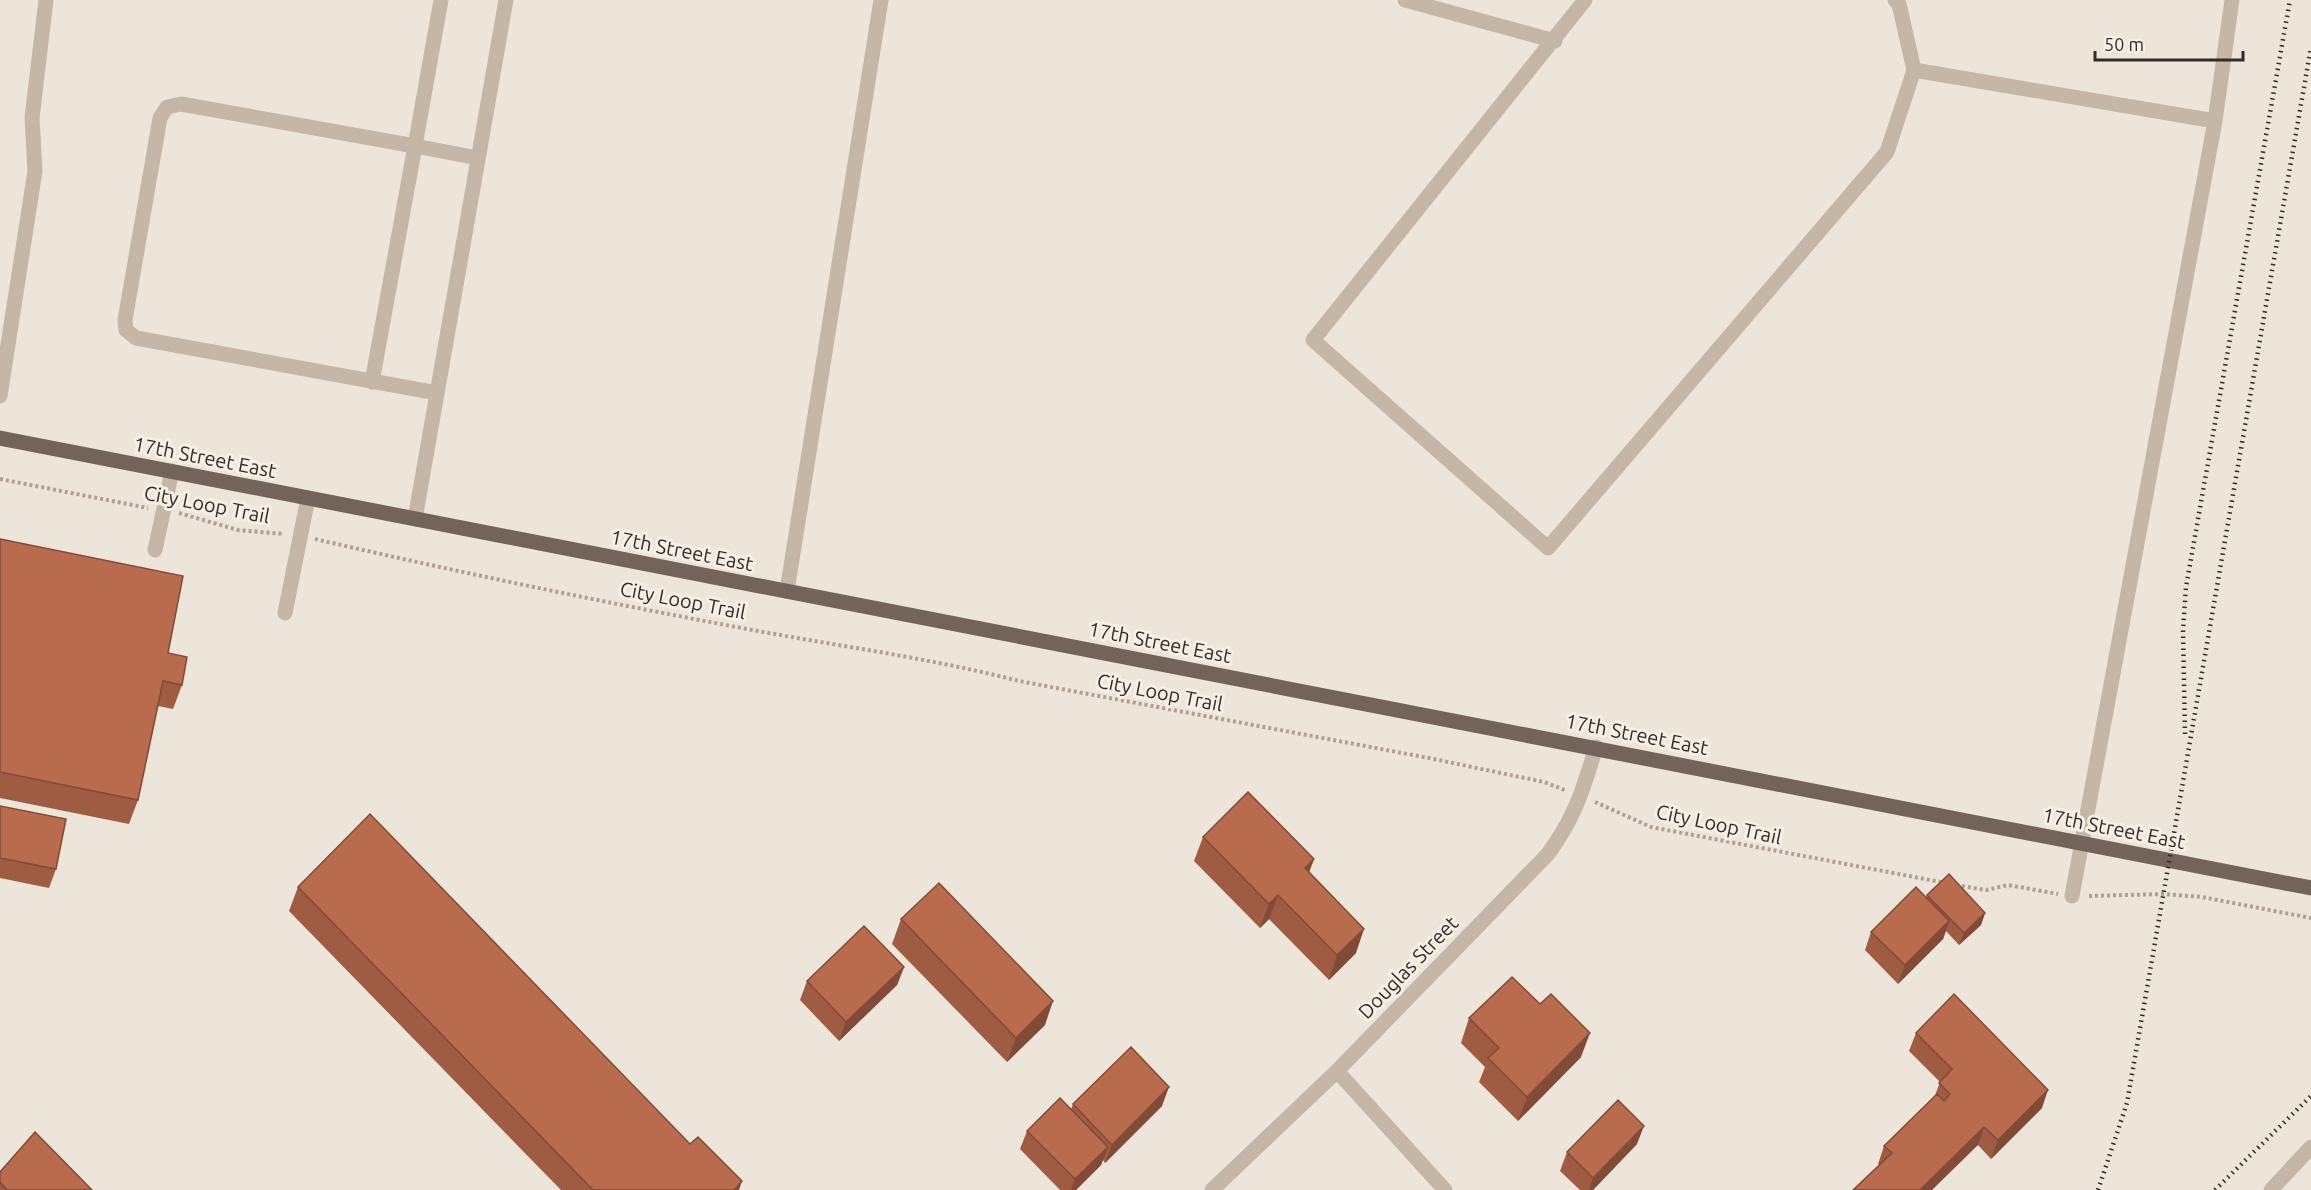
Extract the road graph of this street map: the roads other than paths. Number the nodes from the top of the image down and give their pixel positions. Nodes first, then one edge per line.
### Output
1 (46, 0) edge
2 (441, 0) edge
3 (506, 0) edge
4 (881, 0) edge
5 (1405, 0) edge
6 (1585, 0) edge
7 (1895, 0) edge
8 (2232, 0) edge
9 (1555, 41) junction
10 (1914, 70) junction
11 (2215, 122) junction
12 (415, 146) junction
13 (478, 158) junction
14 (372, 382) junction
15 (437, 393) junction
16 (0, 396) edge
17 (0, 438) edge
18 (172, 471) junction
19 (308, 498) junction
20 (415, 519) junction
21 (155, 550) dead end
22 (787, 591) junction
23 (285, 614) dead end
24 (1596, 747) junction
25 (2084, 843) junction
26 (2311, 888) edge
27 (2073, 896) road end
28 (1337, 1071) junction
29 (2311, 1147) edge
30 (1212, 1190) edge
31 (1445, 1190) edge
32 (2271, 1190) edge

1 - 16 street
2 - 12 street
3 - 13 street
4 - 22 street
5 - 9 street
6 - 9 street
7 - 10 street
8 - 11 street
9 - 10 street
10 - 11 street
11 - 25 street
12 - 13 street
12 - 14 street
12 - 14 street
13 - 15 street
14 - 15 street
15 - 20 street
17 - 18 main road, 17th Street East
18 - 19 main road, 17th Street East
18 - 21 street
19 - 20 main road, 17th Street East
19 - 23 street
20 - 22 main road, 17th Street East
22 - 24 main road, 17th Street East
24 - 25 main road, 17th Street East
24 - 28 street, Douglas Street
25 - 26 main road, 17th Street East
25 - 27 street
28 - 30 street, Douglas Street
28 - 31 street
29 - 32 street

